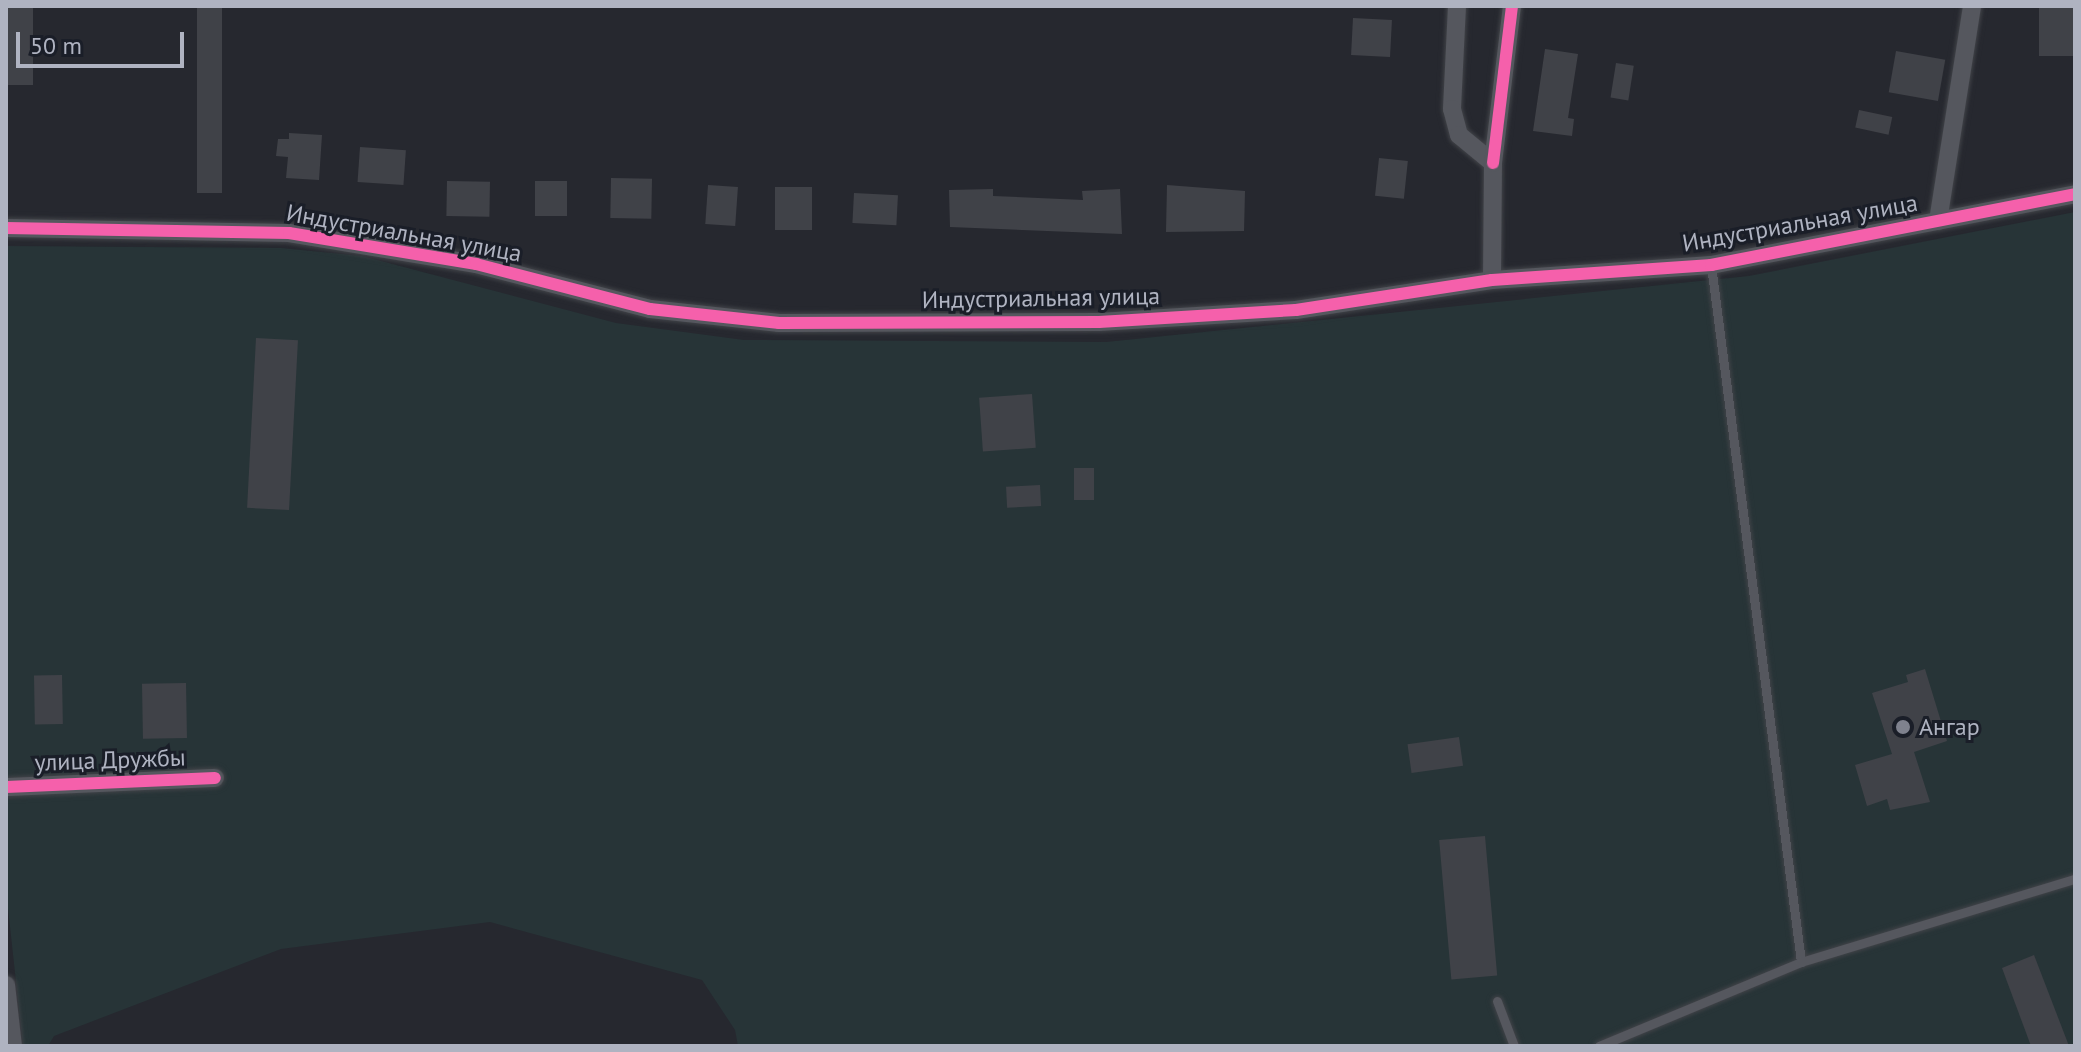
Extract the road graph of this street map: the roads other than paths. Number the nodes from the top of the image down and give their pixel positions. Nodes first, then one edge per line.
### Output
1 (1457, 6) edge
2 (1972, 6) edge
3 (1512, 7) edge
4 (1493, 163) junction
5 (2075, 194) edge
6 (1938, 221) junction
7 (6, 228) edge
8 (1711, 265) junction
9 (1492, 280) junction
10 (215, 778) dead end
11 (6, 787) edge
12 (2075, 879) edge
13 (1801, 962) junction
14 (6, 985) edge
15 (1497, 1001) dead end
16 (13, 1046) edge
17 (1514, 1046) edge
18 (1599, 1046) edge

1 - 4 street
2 - 6 street
3 - 4 street
4 - 9 street
5 - 6 street, Индустриальная улица
6 - 8 street, Индустриальная улица
7 - 9 street, Индустриальная улица
8 - 9 street, Индустриальная улица
8 - 13 lane
10 - 11 street, улица Дружбы
12 - 13 lane
13 - 18 lane
14 - 16 street
15 - 17 lane

